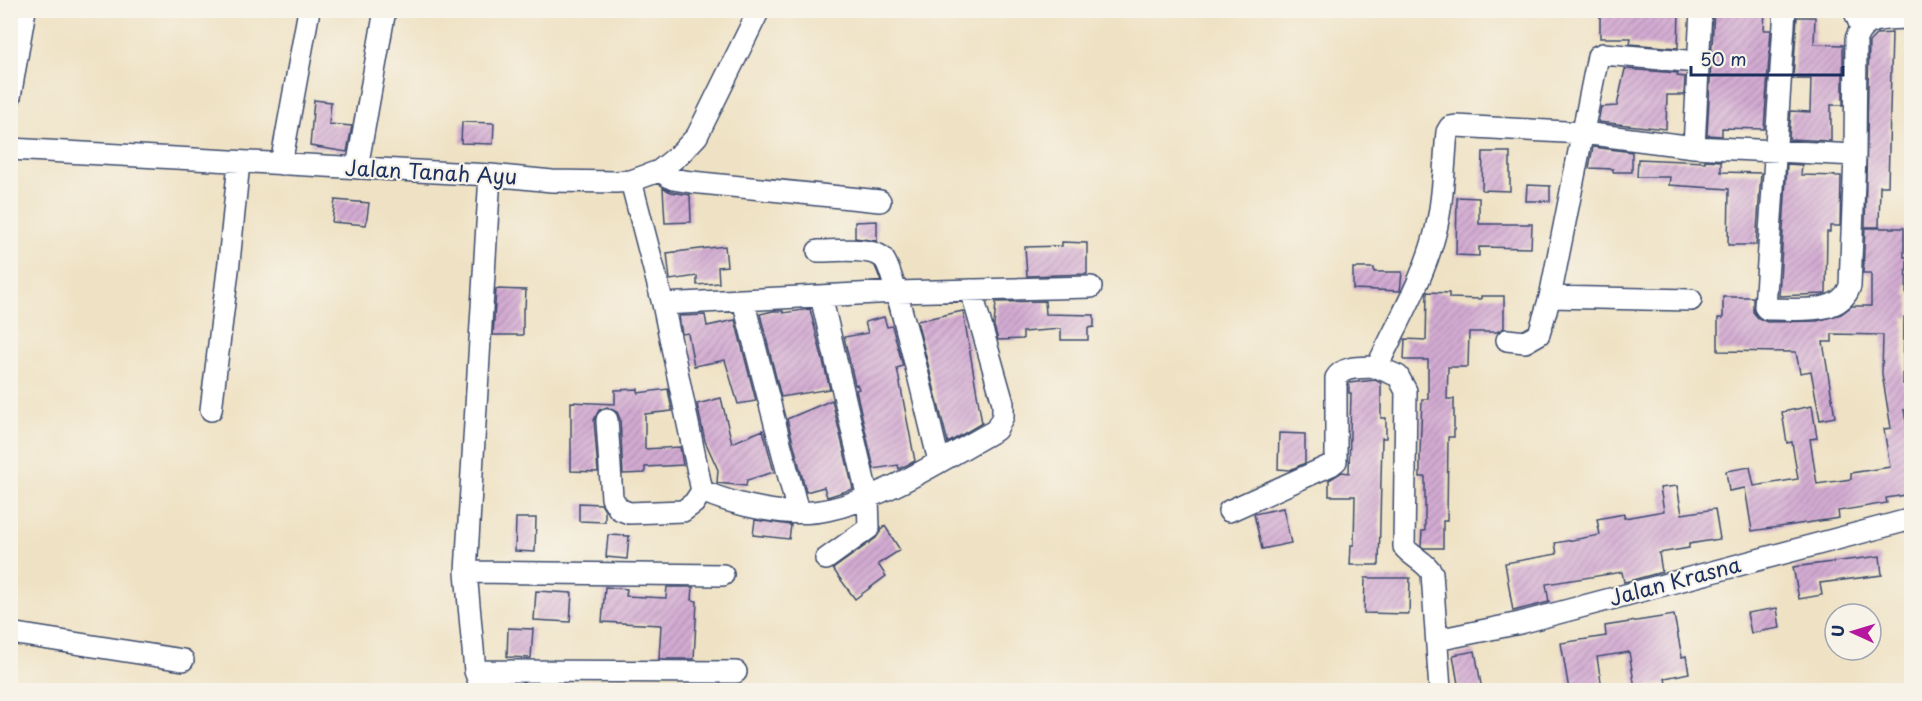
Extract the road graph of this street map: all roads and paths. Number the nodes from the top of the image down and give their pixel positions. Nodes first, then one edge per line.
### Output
1 (25, 10) edge
2 (309, 10) edge
3 (385, 10) edge
4 (759, 10) edge
5 (1701, 10) edge
6 (1785, 10) edge
7 (1911, 18) edge
8 (1858, 19) edge
9 (1698, 62) junction
10 (10, 97) edge
11 (1583, 133) junction
12 (1694, 147) junction
13 (10, 149) edge
14 (1775, 151) junction
15 (1855, 155) junction
16 (239, 162) junction
17 (281, 165) junction
18 (357, 168) junction
19 (658, 171) junction
20 (490, 175) junction
21 (631, 181) junction
22 (880, 201) dead end
23 (818, 251) dead end
24 (1091, 287) dead end
25 (971, 290) junction
26 (896, 292) junction
27 (821, 296) junction
28 (1550, 297) junction
29 (742, 300) junction
30 (1691, 300) dead end
31 (663, 304) junction
32 (1507, 340) dead end
33 (1377, 367) junction
34 (211, 410) dead end
35 (607, 420) dead end
36 (939, 461) junction
37 (702, 491) junction
38 (868, 498) junction
39 (798, 512) junction
40 (1229, 512) dead end
41 (1911, 519) edge
42 (826, 559) dead end
43 (466, 572) junction
44 (723, 575) dead end
45 (10, 633) edge
46 (1437, 640) junction
47 (183, 660) dead end
48 (736, 672) dead end
49 (478, 681) edge
50 (1440, 690) edge

1 - 10 street
2 - 17 street
3 - 18 street
4 - 19 street, Jalan Tanah Ayu
5 - 9 street
6 - 14 street
7 - 8 street
8 - 15 street
9 - 11 street
9 - 12 street
11 - 12 street
11 - 28 street
11 - 33 street
12 - 14 street
13 - 16 street, Jalan Tanah Ayu
14 - 15 street
14 - 15 street
16 - 17 street, Jalan Tanah Ayu
16 - 34 street
17 - 18 street, Jalan Tanah Ayu
18 - 20 street, Jalan Tanah Ayu
19 - 21 street, Jalan Tanah Ayu
19 - 22 street
20 - 21 street, Jalan Tanah Ayu
20 - 43 street
21 - 31 street
23 - 26 street
24 - 25 street
25 - 26 street
25 - 36 street
26 - 27 street
26 - 36 street
27 - 29 street
27 - 38 street
28 - 30 street
28 - 32 street
29 - 31 street
29 - 39 street
31 - 37 street
33 - 40 street
33 - 46 street
35 - 37 street
36 - 38 street
37 - 39 street
38 - 39 street
38 - 42 street
41 - 46 street, Jalan Krasna
43 - 44 street
43 - 49 street
45 - 47 street
46 - 50 street
48 - 49 street

